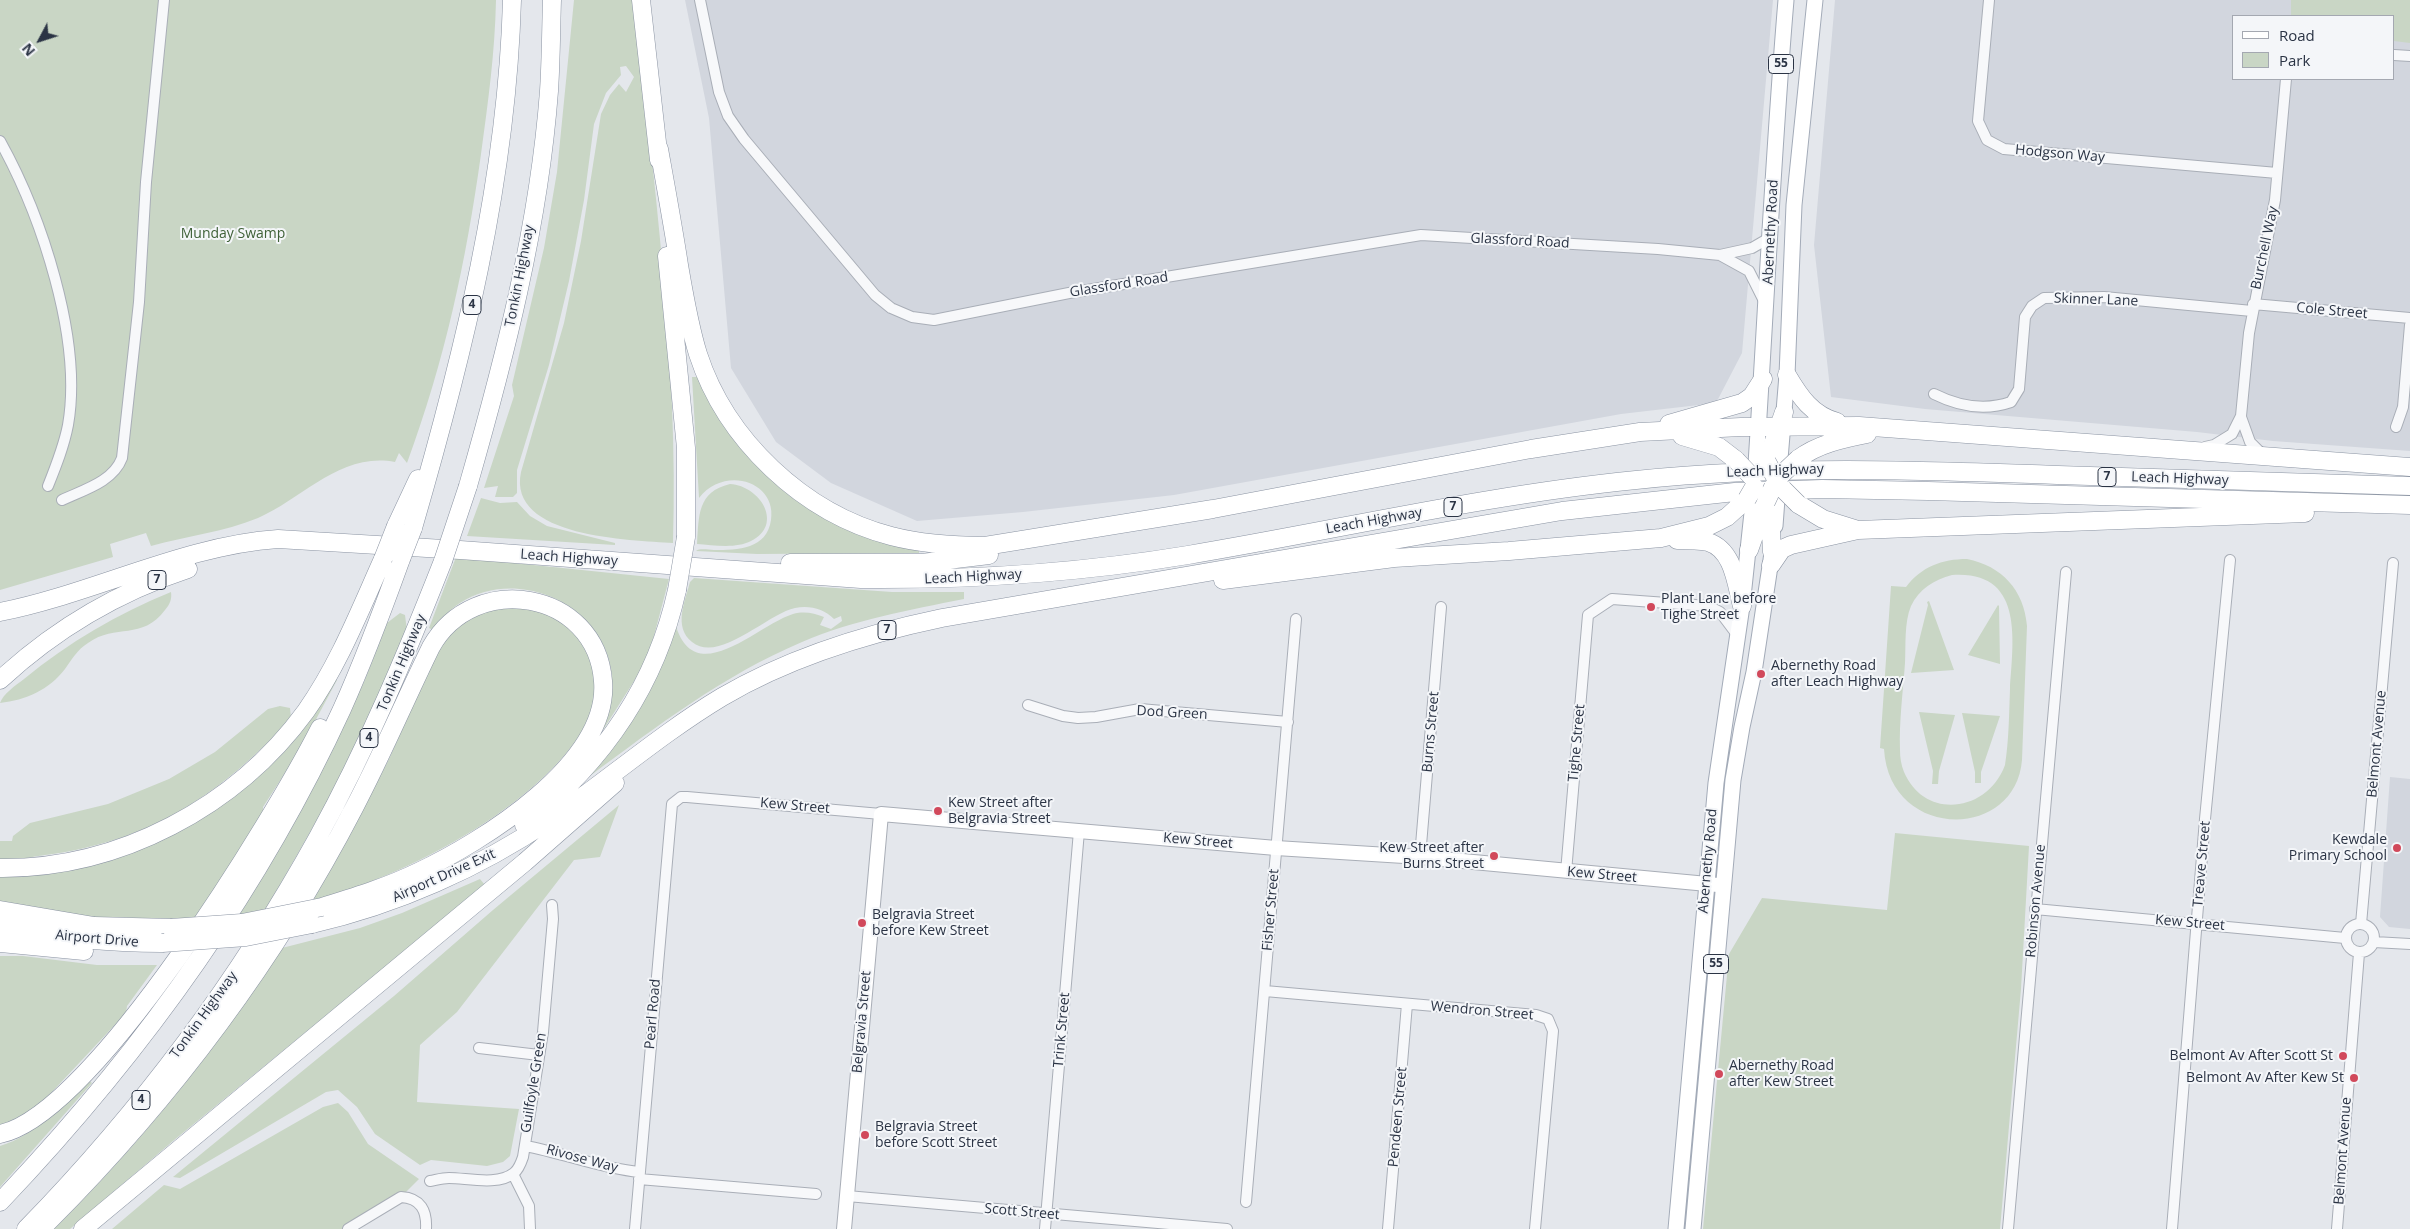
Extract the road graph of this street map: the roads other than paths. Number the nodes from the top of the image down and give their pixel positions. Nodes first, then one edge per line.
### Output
1 (164, 0) edge
2 (512, 0) edge
3 (552, 0) edge
4 (562, 0) edge
5 (641, 0) edge
6 (700, 0) edge
7 (1786, 0) edge
8 (1989, 0) edge
9 (1814, 4) edge
10 (2395, 55) edge
11 (2410, 56) edge
12 (2286, 80) edge
13 (549, 91) junction
14 (0, 141) edge
15 (658, 149) junction
16 (2277, 173) junction
17 (1771, 237) junction
18 (1720, 255) junction
19 (1767, 307) junction
20 (2253, 307) junction
21 (2410, 318) edge
22 (2410, 325) edge
23 (1787, 375) junction
24 (1762, 379) junction
25 (1934, 394) dead end
26 (2241, 416) junction
27 (1782, 422) junction
28 (1759, 425) junction
29 (1860, 426) junction
30 (2396, 427) dead end
31 (1906, 430) junction
32 (1640, 432) junction
33 (2190, 451) junction
34 (2266, 457) junction
35 (2410, 467) edge
36 (1764, 484) junction
37 (48, 486) dead end
38 (2410, 486) edge
39 (62, 500) dead end
40 (2410, 507) edge
41 (1156, 519) junction
42 (404, 527) junction
43 (1858, 530) junction
44 (1661, 538) junction
45 (340, 543) junction
46 (1749, 550) joint
47 (1772, 558) junction
48 (2230, 560) dead end
49 (2393, 563) dead end
50 (725, 569) junction
51 (2066, 572) dead end
52 (1133, 585) junction
53 (390, 591) junction
54 (1742, 606) junction
55 (1441, 607) dead end
56 (0, 612) edge
57 (1296, 619) dead end
58 (1738, 636) junction
59 (0, 680) edge
60 (1028, 705) dead end
61 (1288, 722) junction
62 (663, 738) junction
63 (676, 800) joint
64 (881, 814) junction
65 (1079, 831) junction
66 (1276, 848) junction
67 (1420, 857) junction
68 (0, 868) edge
69 (1566, 872) junction
70 (440, 879) junction
71 (1706, 884) junction
72 (1722, 885) junction
73 (552, 905) dead end
74 (2035, 909) junction
75 (0, 910) edge
76 (2197, 924) junction
77 (2362, 924) junction
78 (0, 926) edge
79 (2346, 938) junction
80 (195, 942) joint
81 (2374, 942) junction
82 (0, 943) edge
83 (2410, 944) edge
84 (160, 946) junction
85 (2359, 953) junction
86 (1265, 991) junction
87 (1407, 1004) junction
88 (479, 1048) dead end
89 (539, 1055) junction
90 (0, 1134) edge
91 (525, 1146) junction
92 (513, 1174) junction
93 (639, 1176) junction
94 (430, 1181) dead end
95 (816, 1194) dead end
96 (847, 1196) junction
97 (0, 1202) edge
98 (1246, 1202) dead end
99 (1046, 1214) junction
100 (26, 1229) edge
101 (41, 1229) edge
102 (83, 1229) edge
103 (348, 1229) edge
104 (426, 1229) edge
105 (530, 1229) edge
106 (635, 1229) edge
107 (844, 1229) edge
108 (1045, 1229) edge
109 (1227, 1229) edge
110 (1388, 1229) edge
111 (1535, 1229) edge
112 (1676, 1229) edge
113 (1693, 1229) edge
114 (2008, 1229) edge
115 (2172, 1229) edge
116 (2337, 1229) edge

1 - 39 street
2 - 42 highway, 4
3 - 13 highway, Tonkin Highway / 4
4 - 13 highway
5 - 15 highway
6 - 18 street, Glassford Road
7 - 17 main road, Abernethy Road / 55
8 - 16 street, Hodgson Way
9 - 23 main road, Abernethy Road / 55
10 - 11 street
12 - 16 street, Burchell Way
13 - 100 highway, Tonkin Highway / 4, bridge
14 - 37 street
15 - 41 highway
15 - 70 highway, bridge
16 - 20 street, Burchell Way
17 - 18 street, Glassford Road
17 - 19 main road, Abernethy Road / 55
18 - 19 street, Glassford Road
19 - 24 main road, Abernethy Road / 55
20 - 21 street, Cole Street
20 - 25 street, Skinner Lane
20 - 26 street, Burchell Way
22 - 30 street
23 - 27 main road, Abernethy Road / 55
23 - 29 highway, 7
24 - 28 main road, Abernethy Road / 55
24 - 32 highway
26 - 33 street, Burchell Way
26 - 34 street, Burchell Way
27 - 28 highway
27 - 29 highway, 7
27 - 36 highway, 7
28 - 32 highway
28 - 36 highway
29 - 31 highway, 7
31 - 33 highway, 7
31 - 36 highway, 7, bridge
32 - 36 highway, bridge
32 - 41 highway
33 - 34 highway, 7
34 - 35 highway, 7
36 - 43 highway, bridge
36 - 44 highway, 7
36 - 46 highway, 7
36 - 47 highway
38 - 50 highway, Leach Highway / 7
40 - 43 highway
40 - 52 highway, Leach Highway / 7
41 - 50 highway
42 - 53 highway, 4, bridge
42 - 68 highway, bridge
43 - 47 highway
44 - 52 highway, 7
44 - 54 highway, 7
45 - 50 highway, Leach Highway / 7
45 - 56 highway
45 - 59 highway, 7
46 - 54 main road, Abernethy Road / 55
47 - 72 main road, Abernethy Road / 55
48 - 76 street, Treave Street
49 - 77 street, Belmont Avenue
51 - 74 street, Robinson Avenue
52 - 62 highway, Leach Highway / 7
53 - 90 highway
53 - 97 highway, 4
54 - 58 main road, Abernethy Road / 55
55 - 67 street, Burns Street
57 - 61 street, Fisher Street
58 - 69 street, Tighe Street
58 - 71 main road, Abernethy Road / 55
60 - 61 street, Dod Green
61 - 66 street, Fisher Street
62 - 70 highway, Airport Drive Exit
62 - 102 highway
63 - 64 street, Kew Street
63 - 93 street, Pearl Road
64 - 65 street, Kew Street
64 - 96 street, Belgravia Street
65 - 66 street, Kew Street
65 - 99 street, Trink Street
66 - 67 street, Kew Street
66 - 86 street, Fisher Street
67 - 69 street, Kew Street
69 - 71 street, Kew Street
70 - 80 highway, Airport Drive Exit, bridge
71 - 72 street, Kew Street
71 - 112 main road, Abernethy Road / 55
72 - 113 main road, Abernethy Road / 55
73 - 89 street, Guilfoyle Green
74 - 76 street, Kew Street
74 - 114 street, Robinson Avenue
75 - 101 highway, bridge
76 - 79 street, Kew Street
76 - 115 street, Treave Street
77 - 79 street
77 - 81 street
78 - 84 highway, Airport Drive
79 - 85 street
80 - 84 highway, Airport Drive, bridge
81 - 83 street
81 - 85 street
82 - 84 highway
85 - 116 street, Belmont Avenue
86 - 87 street, Wendron Street
86 - 98 street, Fisher Street
87 - 110 street, Pendeen Street
87 - 111 street, Wendron Street
88 - 89 street
89 - 91 street, Guilfoyle Green
91 - 92 street, Guilfoyle Green
91 - 93 street, Rivose Way
92 - 94 street
92 - 105 street
93 - 95 street
93 - 106 street, Pearl Road
96 - 99 street, Scott Street
96 - 107 street, Belgravia Street
99 - 108 street, Trink Street
99 - 109 street, Scott Street
103 - 104 street

